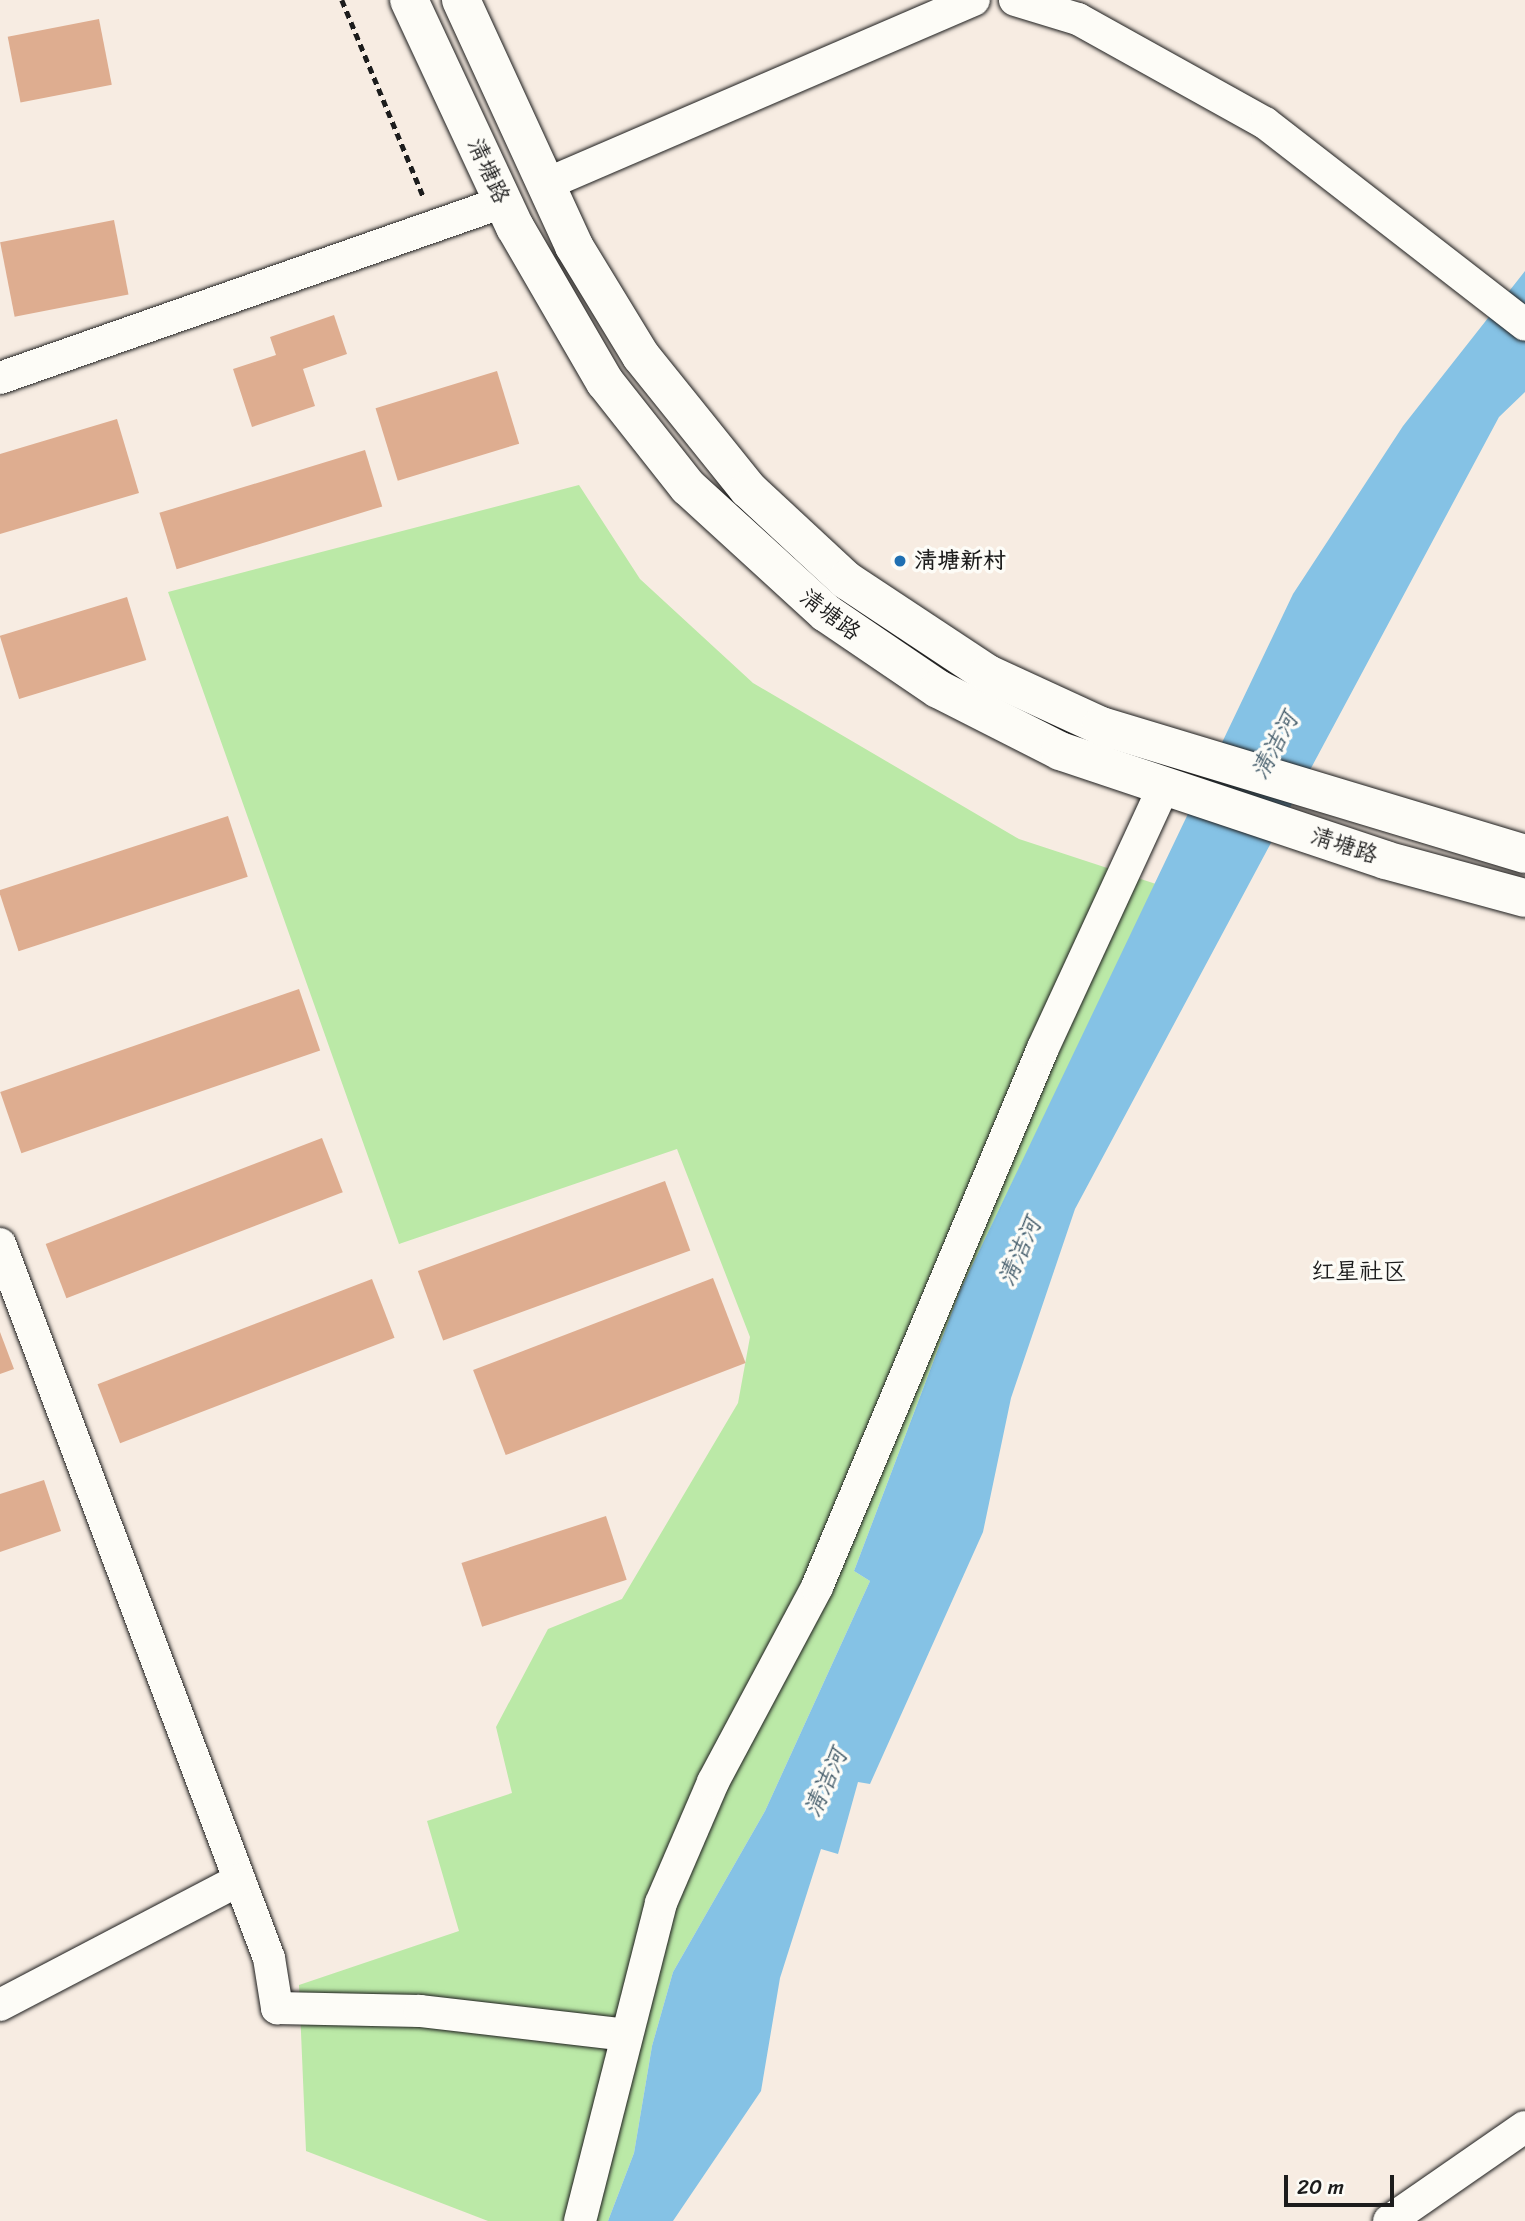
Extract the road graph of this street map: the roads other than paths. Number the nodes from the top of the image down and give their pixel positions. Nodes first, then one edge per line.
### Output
1 (409, 0) edge
2 (461, 0) edge
3 (974, 0) edge
4 (1016, 0) edge
5 (544, 185) junction
6 (503, 202) junction
7 (1525, 325) edge
8 (0, 378) edge
9 (1175, 792) junction
10 (1403, 817) junction
11 (1525, 834) edge
12 (1525, 854) edge
13 (1385, 860) junction
14 (1525, 898) edge
15 (1525, 916) edge
16 (0, 1244) edge
17 (239, 1880) junction
18 (0, 2006) edge
19 (627, 2035) junction
20 (1525, 2127) edge
21 (580, 2221) edge
22 (1389, 2221) edge

1 - 6 main road, 清塘路
2 - 5 main road, 清塘路
3 - 5 street
4 - 7 street
5 - 10 main road, 清塘路
6 - 8 street
6 - 9 main road, 清塘路
9 - 13 main road, 清塘路
9 - 19 street
10 - 11 main road
10 - 12 main road, 清塘路
13 - 14 main road, 清塘路
13 - 15 main road
16 - 17 street
17 - 18 street
17 - 19 street
19 - 21 street
20 - 22 street

